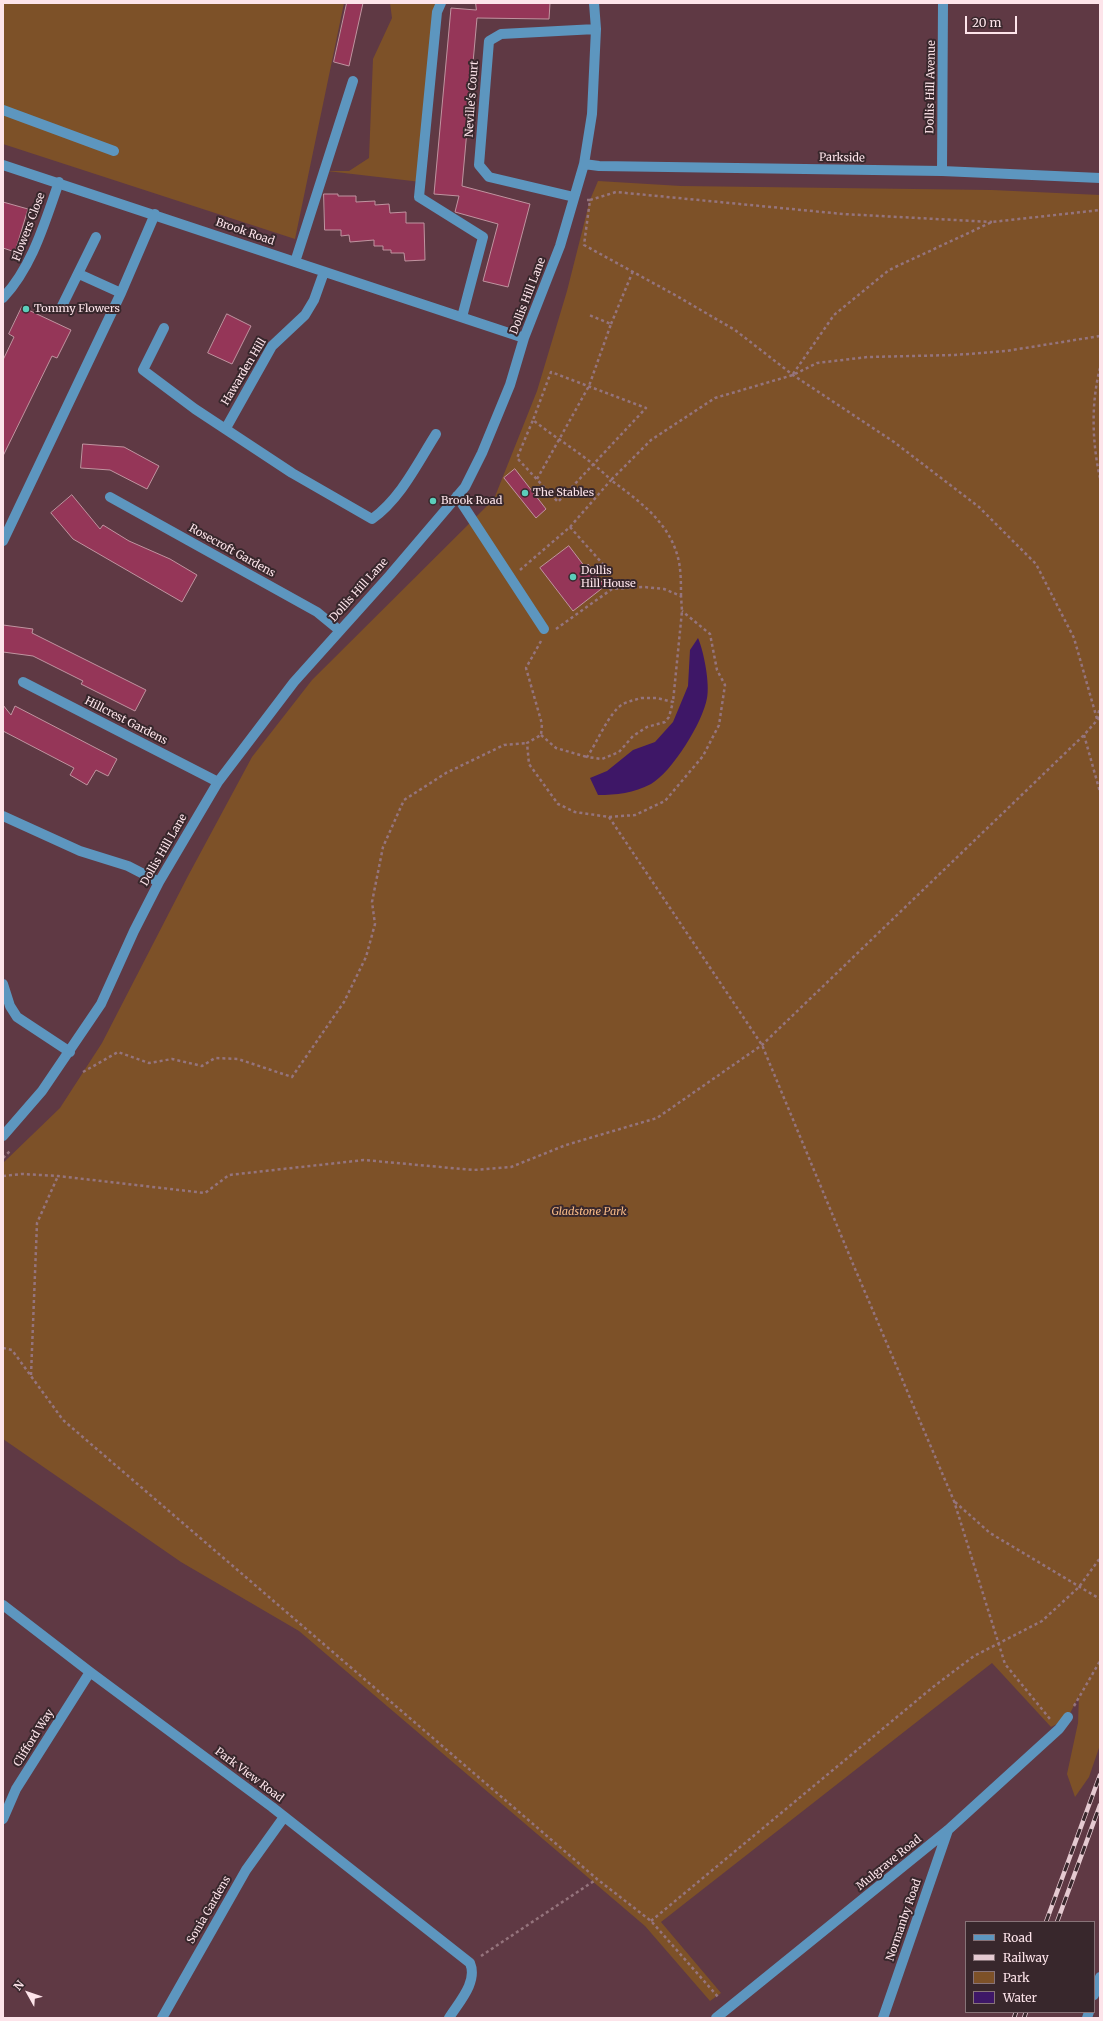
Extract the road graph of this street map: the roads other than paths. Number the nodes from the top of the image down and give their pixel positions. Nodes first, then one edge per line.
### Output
1 (441, 3) edge
2 (594, 3) edge
3 (944, 3) edge
4 (596, 29) junction
5 (353, 81) dead end
6 (3, 110) edge
7 (114, 151) dead end
8 (584, 164) junction
9 (3, 166) edge
10 (942, 171) junction
11 (1100, 178) edge
12 (58, 182) junction
13 (574, 197) junction
14 (155, 214) junction
15 (96, 237) dead end
16 (295, 262) junction
17 (324, 272) junction
18 (79, 274) junction
19 (121, 293) junction
20 (3, 298) edge
21 (62, 306) dead end
22 (462, 317) junction
23 (164, 328) dead end
24 (524, 338) junction
25 (226, 428) junction
26 (436, 434) dead end
27 (457, 496) junction
28 (110, 497) dead end
29 (3, 541) edge
30 (544, 629) road end
31 (339, 630) junction
32 (23, 682) dead end
33 (218, 782) junction
34 (3, 816) edge
35 (159, 882) junction
36 (3, 984) edge
37 (70, 1052) junction
38 (3, 1136) edge
39 (3, 1605) edge
40 (90, 1672) junction
41 (1068, 1717) road end
42 (284, 1817) junction
43 (3, 1819) edge
44 (948, 1830) junction
45 (1100, 1977) edge
46 (1095, 1992) edge
47 (162, 2018) edge
48 (449, 2018) edge
49 (716, 2018) edge
50 (883, 2018) edge

1 - 22 street
2 - 4 street, Dollis Hill Lane
3 - 10 street, Dollis Hill Avenue
4 - 8 street, Dollis Hill Lane
4 - 13 street, Neville's Court
5 - 16 street
6 - 7 street
8 - 10 street, Parkside
8 - 13 street, Dollis Hill Lane
9 - 12 street, Brook Road
10 - 11 street, Parkside
12 - 14 street, Brook Road
12 - 20 street, Flowers Close
13 - 24 street, Dollis Hill Lane
14 - 16 street, Brook Road
14 - 19 street
15 - 18 street
16 - 17 street, Brook Road
17 - 22 street, Brook Road
17 - 25 street, Hawarden Hill
18 - 19 street
18 - 21 street
19 - 29 street
22 - 24 street, Brook Road
23 - 25 street
24 - 27 street, Dollis Hill Lane
25 - 26 street
27 - 30 street
27 - 31 street, Dollis Hill Lane
28 - 31 street, Rosecroft Gardens
31 - 33 street, Dollis Hill Lane
32 - 33 street, Hillcrest Gardens
33 - 35 street, Dollis Hill Lane
34 - 35 street
35 - 37 street, Dollis Hill Lane
36 - 37 street
37 - 38 street, Dollis Hill Lane
39 - 40 street, Park View Road
40 - 42 street, Park View Road
40 - 43 street, Clifford Way
41 - 44 street, Mulgrave Road
42 - 47 street, Sonia Gardens
42 - 48 street, Park View Road
44 - 49 street, Mulgrave Road
44 - 50 street, Normanby Road
45 - 46 street

